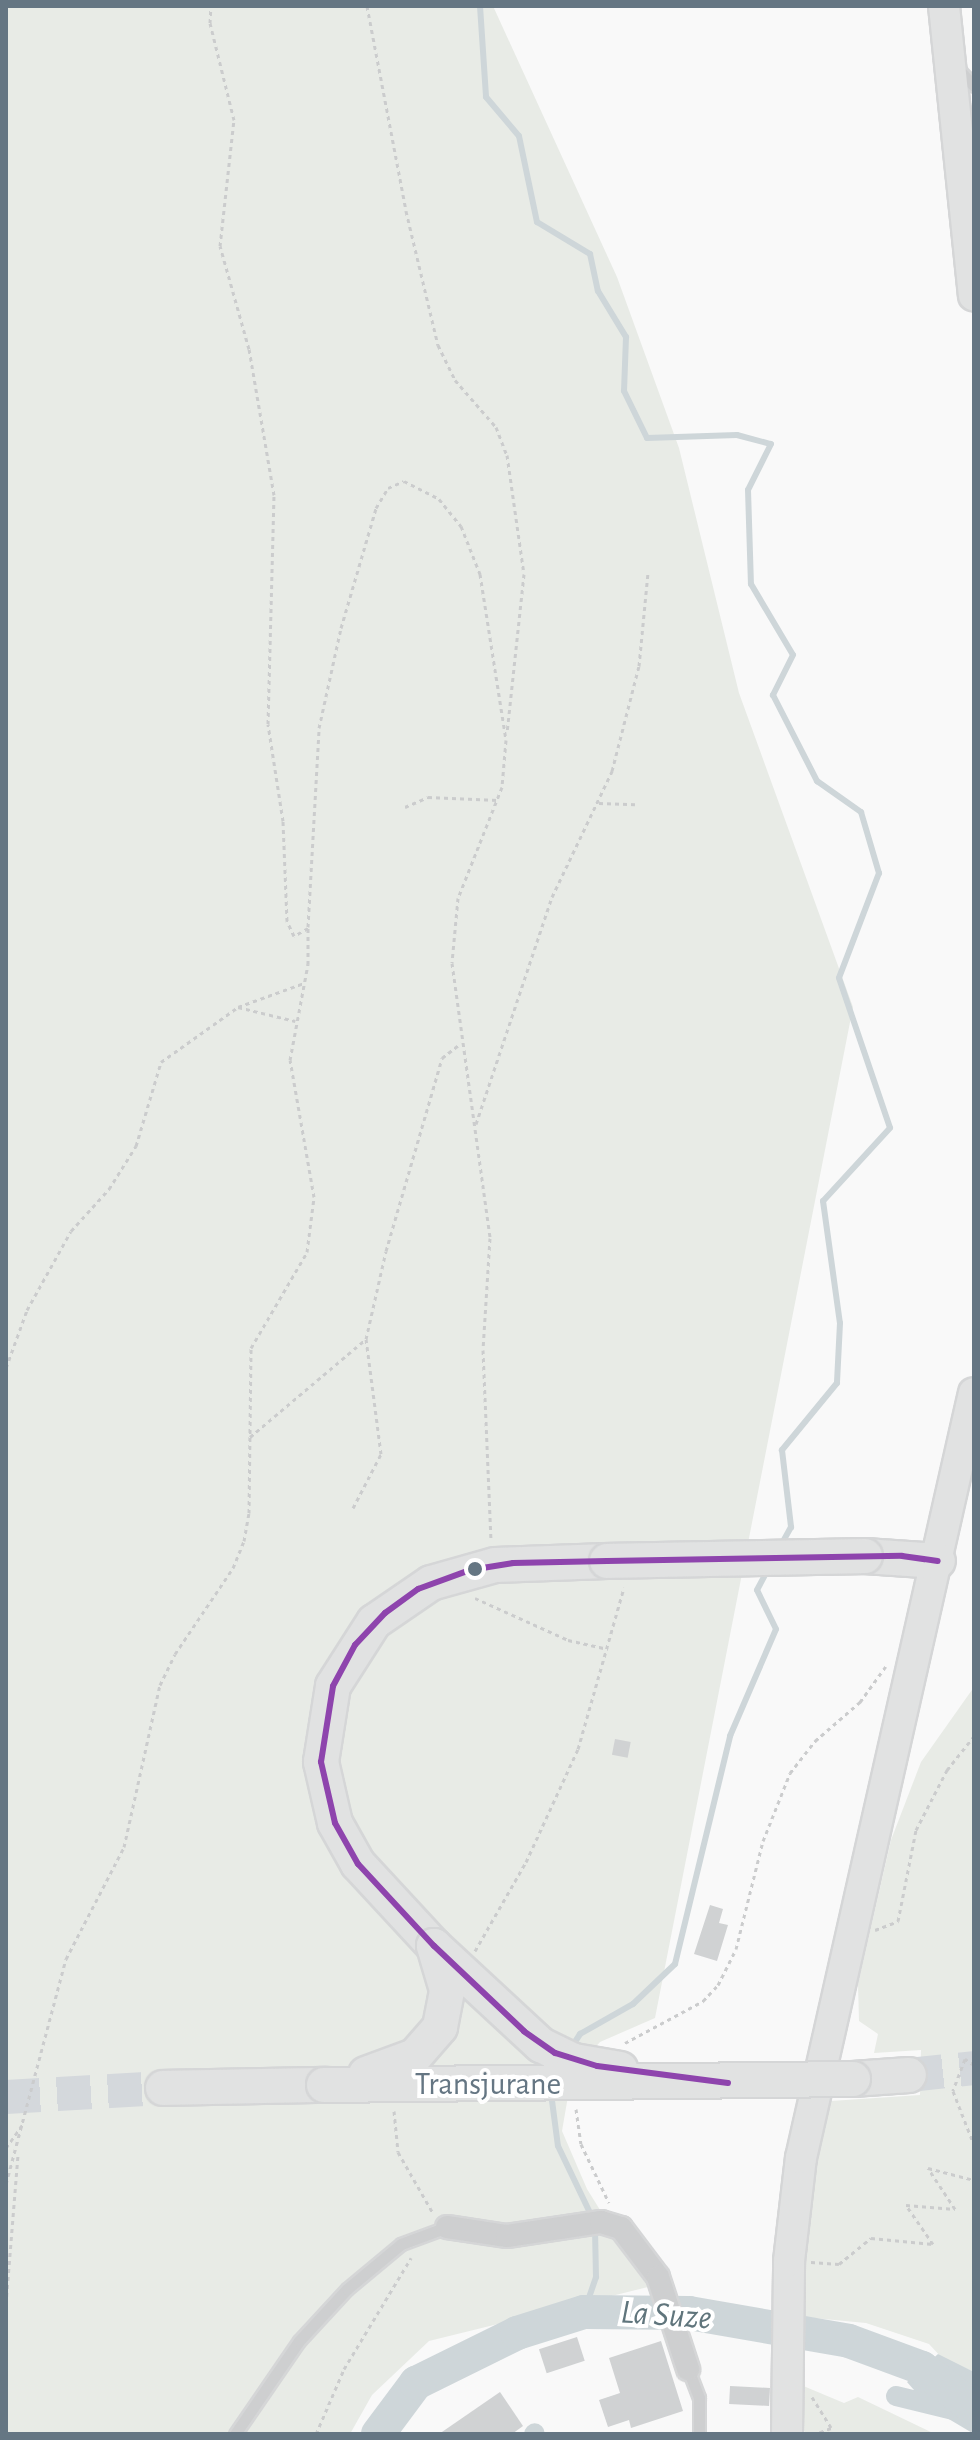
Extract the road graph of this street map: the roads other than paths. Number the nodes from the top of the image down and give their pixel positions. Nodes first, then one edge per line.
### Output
1 (944, 6) edge
2 (947, 56) junction
3 (974, 86) edge
4 (974, 295) edge
5 (974, 1393) edge
6 (938, 1561) junction
7 (434, 1946) junction
8 (902, 2076) tunnel mouth
9 (728, 2083) junction
10 (324, 2085) junction
11 (163, 2088) tunnel mouth
12 (437, 2229) joint
13 (688, 2369) joint
14 (796, 2433) edge
15 (235, 2434) edge
16 (699, 2434) edge

1 - 2 main road
2 - 3 lane
2 - 4 main road
5 - 6 main road
6 - 7 main road, bridge
6 - 14 main road
7 - 9 main road, bridge
7 - 10 main road, bridge
8 - 9 main road, Transjurane, bridge
9 - 10 main road, Transjurane, bridge
10 - 11 main road, Transjurane
12 - 13 street
12 - 15 lane
13 - 16 lane

